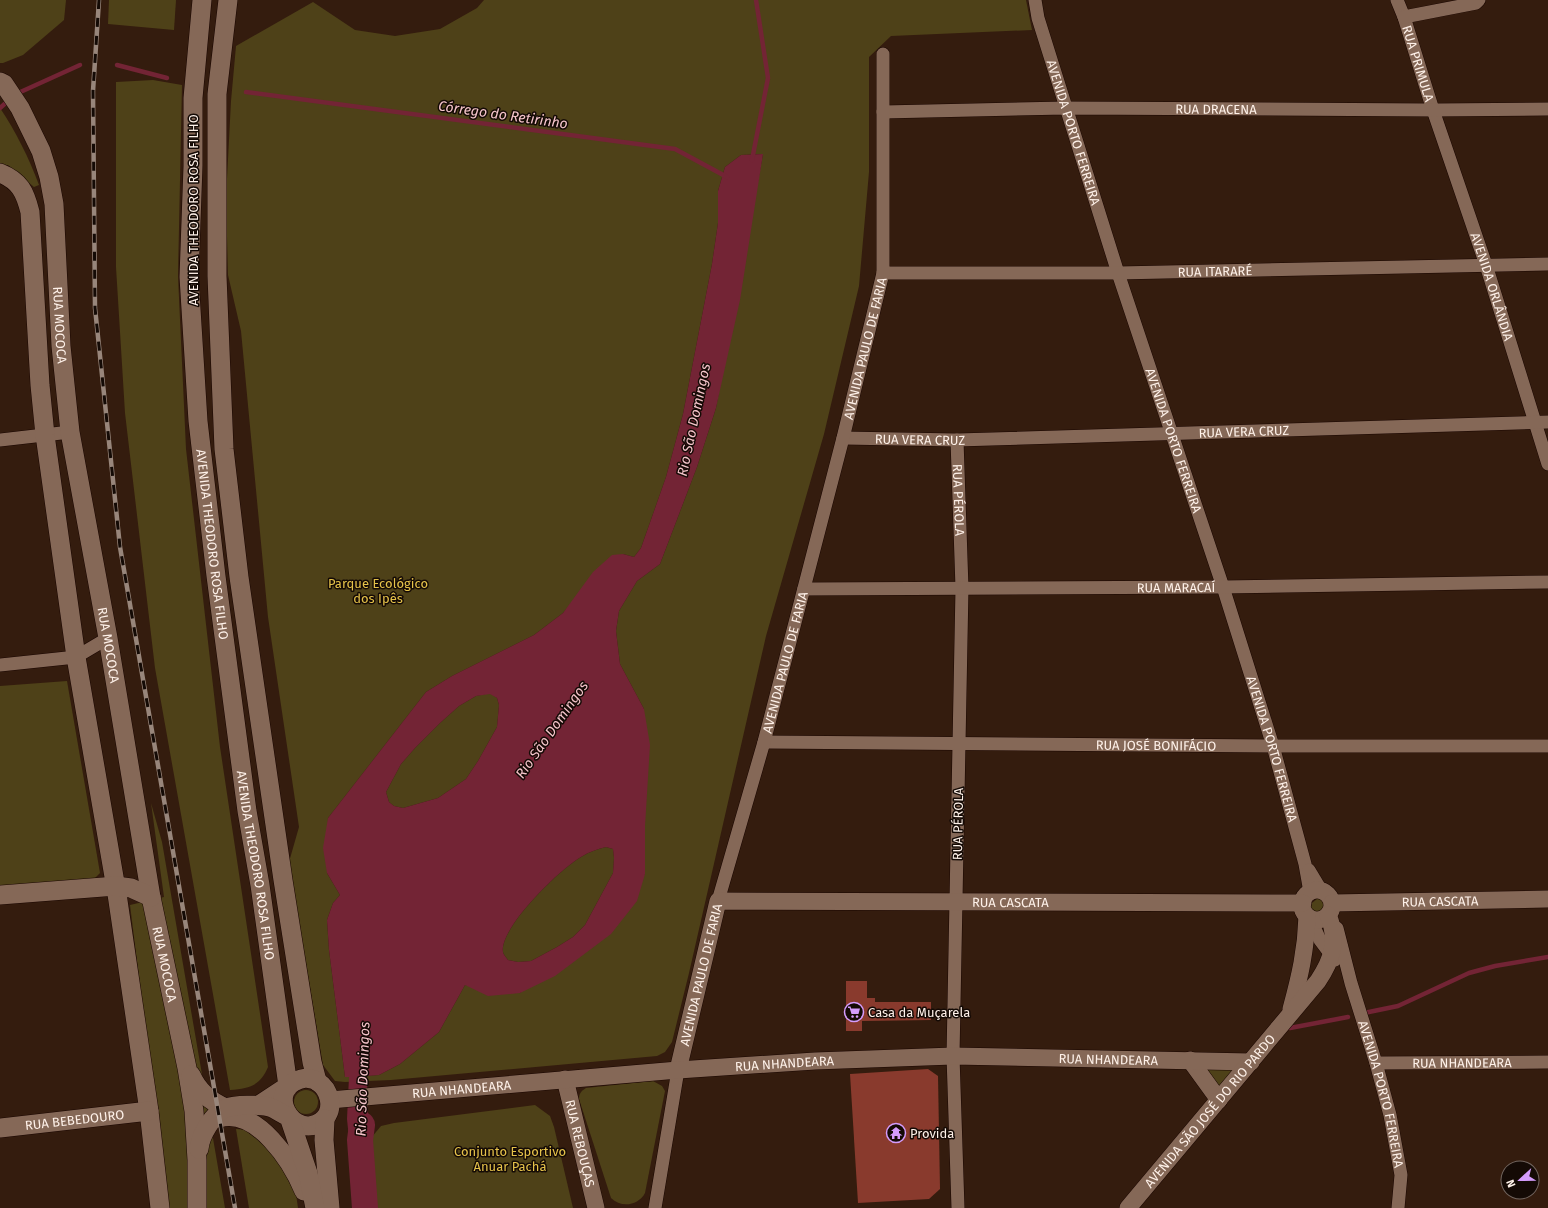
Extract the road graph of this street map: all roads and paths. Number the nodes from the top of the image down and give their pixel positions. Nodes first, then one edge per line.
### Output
1 (202, 0) edge
2 (228, 0) edge
3 (1035, 0) edge
4 (1397, 0) edge
5 (1479, 0) edge
6 (1404, 17) junction
7 (883, 54) dead end
8 (8, 90) edge
9 (1066, 108) junction
10 (1548, 108) edge
11 (1433, 110) junction
12 (883, 112) junction
13 (0, 173) edge
14 (1548, 264) edge
15 (1486, 265) junction
16 (882, 273) junction
17 (1118, 273) junction
18 (217, 276) junction
19 (189, 277) junction
20 (219, 333) junction
21 (193, 335) junction
22 (1534, 422) junction
23 (1548, 422) edge
24 (70, 432) junction
25 (1173, 434) junction
26 (45, 435) junction
27 (843, 438) junction
28 (0, 440) edge
29 (957, 440) junction
30 (1548, 464) edge
31 (1548, 582) edge
32 (1224, 587) junction
33 (962, 588) junction
34 (804, 589) junction
35 (108, 638) junction
36 (76, 657) junction
37 (0, 665) edge
38 (262, 734) junction
39 (239, 739) junction
40 (764, 742) junction
41 (959, 744) junction
42 (1273, 746) junction
43 (1548, 746) edge
44 (273, 808) junction
45 (248, 811) junction
46 (116, 886) junction
47 (0, 895) edge
48 (151, 897) junction
49 (1548, 899) edge
50 (718, 901) junction
51 (957, 902) junction
52 (1318, 906) junction
53 (1332, 954) junction
54 (1351, 983) junction
55 (1290, 1013) junction
56 (953, 1056) junction
57 (1190, 1060) junction
58 (1251, 1062) junction
59 (1548, 1062) edge
60 (1376, 1063) junction
61 (188, 1068) junction
62 (678, 1070) junction
63 (564, 1079) junction
64 (317, 1081) junction
65 (288, 1086) junction
66 (337, 1099) junction
67 (1219, 1100) junction
68 (259, 1105) junction
69 (226, 1108) junction
70 (149, 1111) junction
71 (288, 1117) junction
72 (325, 1119) junction
73 (212, 1120) junction
74 (0, 1128) edge
75 (197, 1160) junction
76 (160, 1208) edge
77 (197, 1208) edge
78 (310, 1208) edge
79 (315, 1208) edge
80 (330, 1208) edge
81 (596, 1208) edge
82 (655, 1208) edge
83 (958, 1208) edge
84 (1128, 1208) edge
85 (1398, 1208) edge

1 - 19 main road, AVENIDA THEODORO ROSA FILHO
2 - 18 main road, AVENIDA THEODORO ROSA FILHO
3 - 9 street, AVENIDA PORTO FERREIRA
4 - 6 street, RUA PRIMULA
5 - 6 street
6 - 11 street, RUA PRIMULA
7 - 12 street, AVENIDA PAULO DE FARIA
8 - 24 main road, RUA MOCOCA
9 - 11 street, RUA DRACENA
9 - 12 street, RUA DRACENA
9 - 17 street, AVENIDA PORTO FERREIRA
10 - 11 street, RUA DRACENA
11 - 15 street, AVENIDA ORLÂNDIA
12 - 16 street, AVENIDA PAULO DE FARIA
13 - 26 main road, RUA MOCOCA
14 - 15 street, RUA ITARARÉ
15 - 17 street, RUA ITARARÉ
15 - 22 street, AVENIDA ORLÂNDIA
16 - 17 street, RUA ITARARÉ
16 - 27 street, AVENIDA PAULO DE FARIA
17 - 25 street, AVENIDA PORTO FERREIRA
18 - 19 main road
18 - 20 main road, AVENIDA THEODORO ROSA FILHO
19 - 21 main road, AVENIDA THEODORO ROSA FILHO
20 - 21 main road
20 - 38 main road, AVENIDA THEODORO ROSA FILHO
21 - 39 main road, AVENIDA THEODORO ROSA FILHO
22 - 23 street, RUA VERA CRUZ
22 - 25 street, RUA VERA CRUZ
22 - 30 street, AVENIDA ORLÂNDIA
24 - 26 street
24 - 35 main road, RUA MOCOCA
25 - 29 street, RUA VERA CRUZ
25 - 32 street, AVENIDA PORTO FERREIRA
26 - 28 street
26 - 36 main road, RUA MOCOCA
27 - 29 street, RUA VERA CRUZ
27 - 34 street, AVENIDA PAULO DE FARIA
29 - 33 street, RUA PÉROLA
31 - 32 street, RUA MARACAÍ
32 - 33 street, RUA MARACAÍ
32 - 42 street, AVENIDA PORTO FERREIRA
33 - 34 street, RUA MARACAÍ
33 - 41 street, RUA PÉROLA
34 - 40 street, AVENIDA PAULO DE FARIA
35 - 36 street
35 - 48 main road, RUA MOCOCA
36 - 37 street
36 - 46 main road, RUA MOCOCA
38 - 39 main road
38 - 44 main road, AVENIDA THEODORO ROSA FILHO
39 - 45 main road, AVENIDA THEODORO ROSA FILHO
40 - 41 street, RUA JOSÉ BONIFÁCIO
40 - 50 street, AVENIDA PAULO DE FARIA
41 - 42 street, RUA JOSÉ BONIFÁCIO
41 - 51 street, RUA PÉROLA
42 - 43 street, RUA JOSÉ BONIFÁCIO
42 - 52 street, AVENIDA PORTO FERREIRA
44 - 45 main road
44 - 64 main road, AVENIDA THEODORO ROSA FILHO
45 - 65 main road, AVENIDA THEODORO ROSA FILHO
46 - 47 main road
46 - 48 main road
46 - 70 main road, RUA MOCOCA
48 - 61 main road, RUA MOCOCA
49 - 52 street, RUA CASCATA
50 - 51 street, RUA CASCATA
50 - 62 street, AVENIDA PAULO DE FARIA
51 - 52 street, RUA CASCATA
51 - 56 street, RUA PÉROLA
52 - 53 street, AVENIDA SÃO JOSÉ DO RIO PARDO
52 - 54 street, AVENIDA PORTO FERREIRA
52 - 55 street, AVENIDA SÃO JOSÉ DO RIO PARDO
53 - 54 street, AVENIDA PORTO FERREIRA
53 - 55 street, AVENIDA SÃO JOSÉ DO RIO PARDO
54 - 60 street, AVENIDA PORTO FERREIRA
55 - 58 street, AVENIDA SÃO JOSÉ DO RIO PARDO
56 - 57 street, RUA NHANDEARA
56 - 62 street, RUA NHANDEARA
56 - 83 street, RUA PÉROLA
57 - 58 street, RUA NHANDEARA
57 - 67 street
58 - 67 street, AVENIDA SÃO JOSÉ DO RIO PARDO
59 - 60 street, RUA NHANDEARA
60 - 85 street, AVENIDA PORTO FERREIRA
61 - 69 main road
61 - 75 main road, RUA MOCOCA
62 - 63 street, RUA NHANDEARA
62 - 82 street, AVENIDA PAULO DE FARIA
63 - 66 street, RUA NHANDEARA
63 - 81 street, RUA REBOUÇAS
64 - 65 main road
64 - 66 main road
65 - 68 main road
65 - 71 main road
66 - 72 main road
67 - 84 street, AVENIDA SÃO JOSÉ DO RIO PARDO
68 - 69 main road
68 - 71 main road
69 - 73 main road
70 - 74 main road, RUA BEBEDOURO
70 - 76 main road, RUA MOCOCA
71 - 72 main road
71 - 79 main road
72 - 80 main road
73 - 75 main road
73 - 78 main road
75 - 77 main road, RUA MOCOCA

